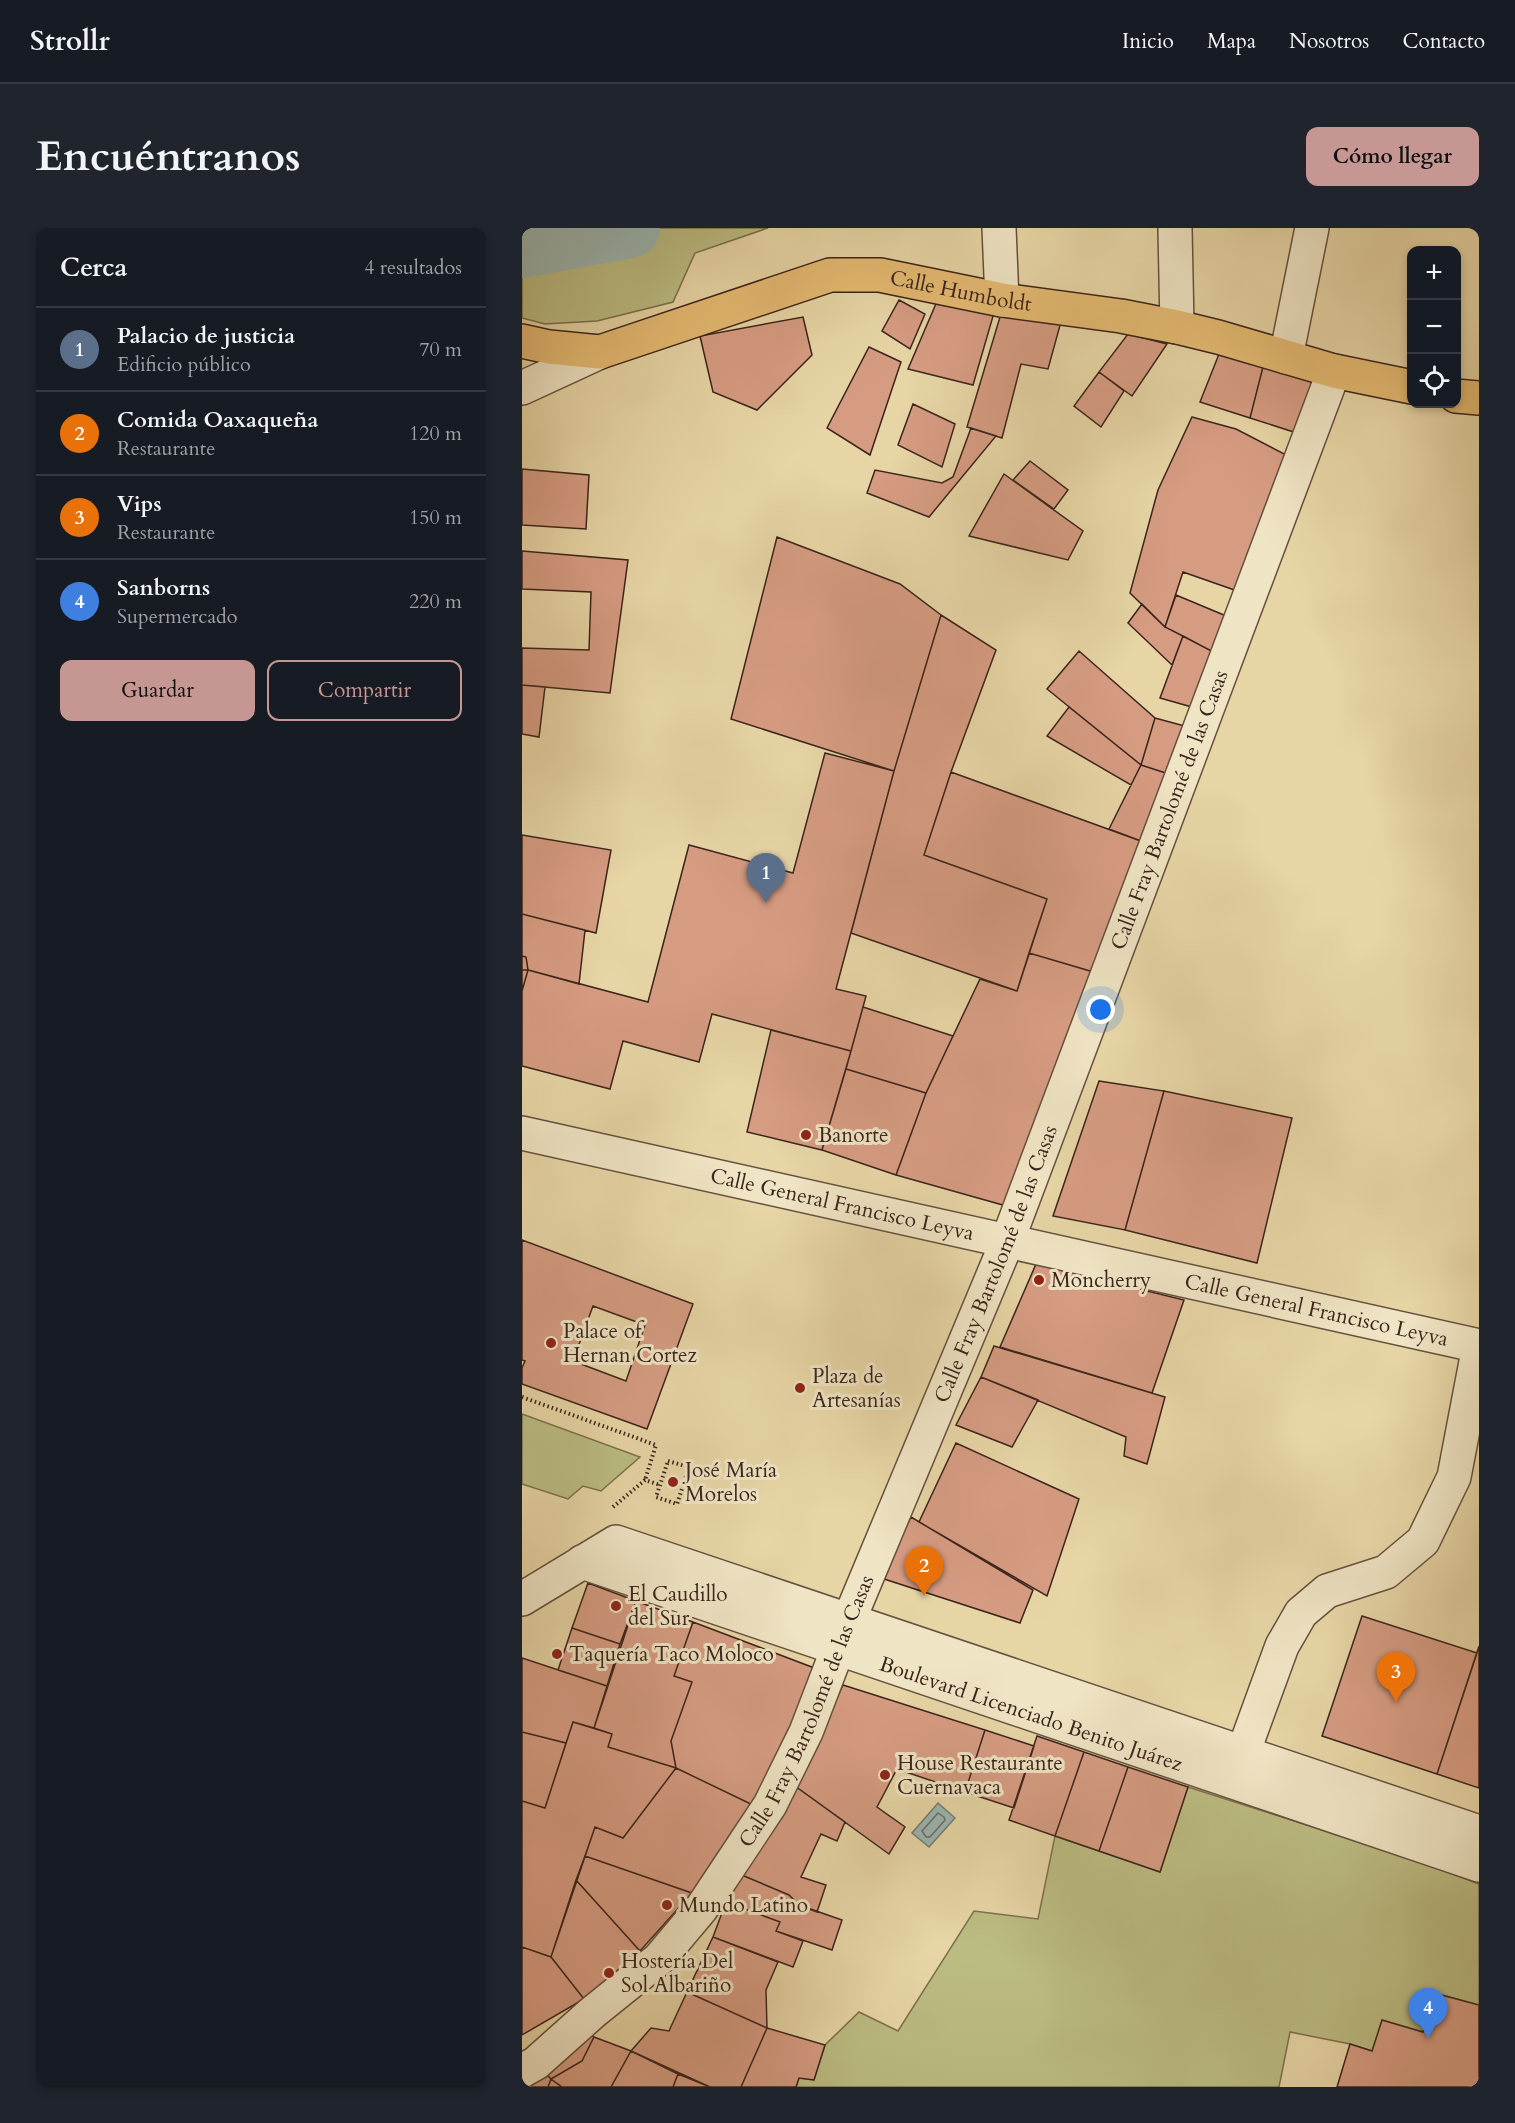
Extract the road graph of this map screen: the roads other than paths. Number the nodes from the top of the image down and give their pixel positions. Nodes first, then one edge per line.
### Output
1 (999, 228) edge
2 (1175, 228) edge
3 (1312, 228) edge
4 (1002, 300) junction
5 (1177, 327) junction
6 (522, 341) edge
7 (600, 352) junction
8 (1286, 357) junction
9 (1334, 371) junction
10 (1407, 386) edge
11 (522, 388) edge
12 (1461, 396) edge
13 (1479, 398) edge
14 (522, 1133) edge
15 (1007, 1242) junction
16 (1479, 1346) edge
17 (582, 1562) junction
18 (522, 1599) edge
19 (844, 1634) junction
20 (1242, 1753) junction
21 (1479, 1832) edge
22 (1479, 1865) edge
23 (522, 2071) edge

1 - 4 street
2 - 5 street
3 - 8 street
4 - 5 main road, Calle Humboldt
4 - 7 main road, Calle Humboldt
5 - 8 main road, Calle Humboldt
6 - 7 main road
7 - 11 street, Calle Humboldt
8 - 9 main road, Calle Humboldt
9 - 10 main road, Calle Humboldt
9 - 15 street, Calle Fray Bartolomé de las Casas
12 - 13 main road
14 - 15 street, Calle General Francisco Leyva
15 - 16 street, Calle General Francisco Leyva
15 - 19 street, Calle Fray Bartolomé de las Casas
16 - 20 street
17 - 18 street
17 - 19 street, Boulevard Licenciado Benito Juárez
17 - 19 street, Boulevard Licenciado Benito Juárez
19 - 20 street, Boulevard Licenciado Benito Juárez
19 - 22 street, Boulevard Licenciado Benito Juárez
19 - 23 street, Calle Fray Bartolomé de las Casas
20 - 21 street, Boulevard Licenciado Benito Juárez

